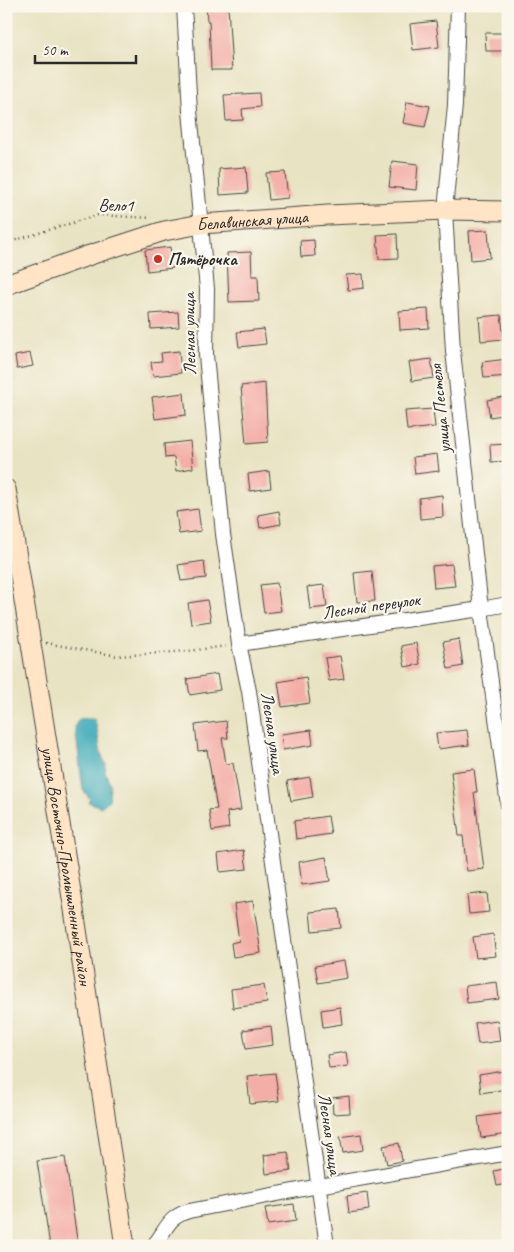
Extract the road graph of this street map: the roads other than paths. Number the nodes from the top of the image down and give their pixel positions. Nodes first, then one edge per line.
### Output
1 (184, 6) edge
2 (458, 6) edge
3 (445, 210) junction
4 (508, 211) edge
5 (201, 224) junction
6 (6, 285) edge
7 (6, 489) edge
8 (508, 604) edge
9 (481, 609) junction
10 (239, 644) junction
11 (508, 805) edge
12 (508, 1153) edge
13 (319, 1186) junction
14 (125, 1246) edge
15 (153, 1246) edge
16 (327, 1246) edge

1 - 5 street, Лесная улица
2 - 3 street, улица Пестеля
3 - 4 street, Белавинская улица
3 - 5 street, Белавинская улица
3 - 9 street, улица Пестеля
5 - 6 street, Белавинская улица
5 - 10 street, Лесная улица
7 - 14 street, улица Восточно-Промышленный район
8 - 9 street, Лесной переулок
9 - 10 street, Лесной переулок
9 - 11 street, улица Пестеля
10 - 13 street, Лесная улица
12 - 13 street
13 - 15 street
13 - 16 street, Лесная улица

